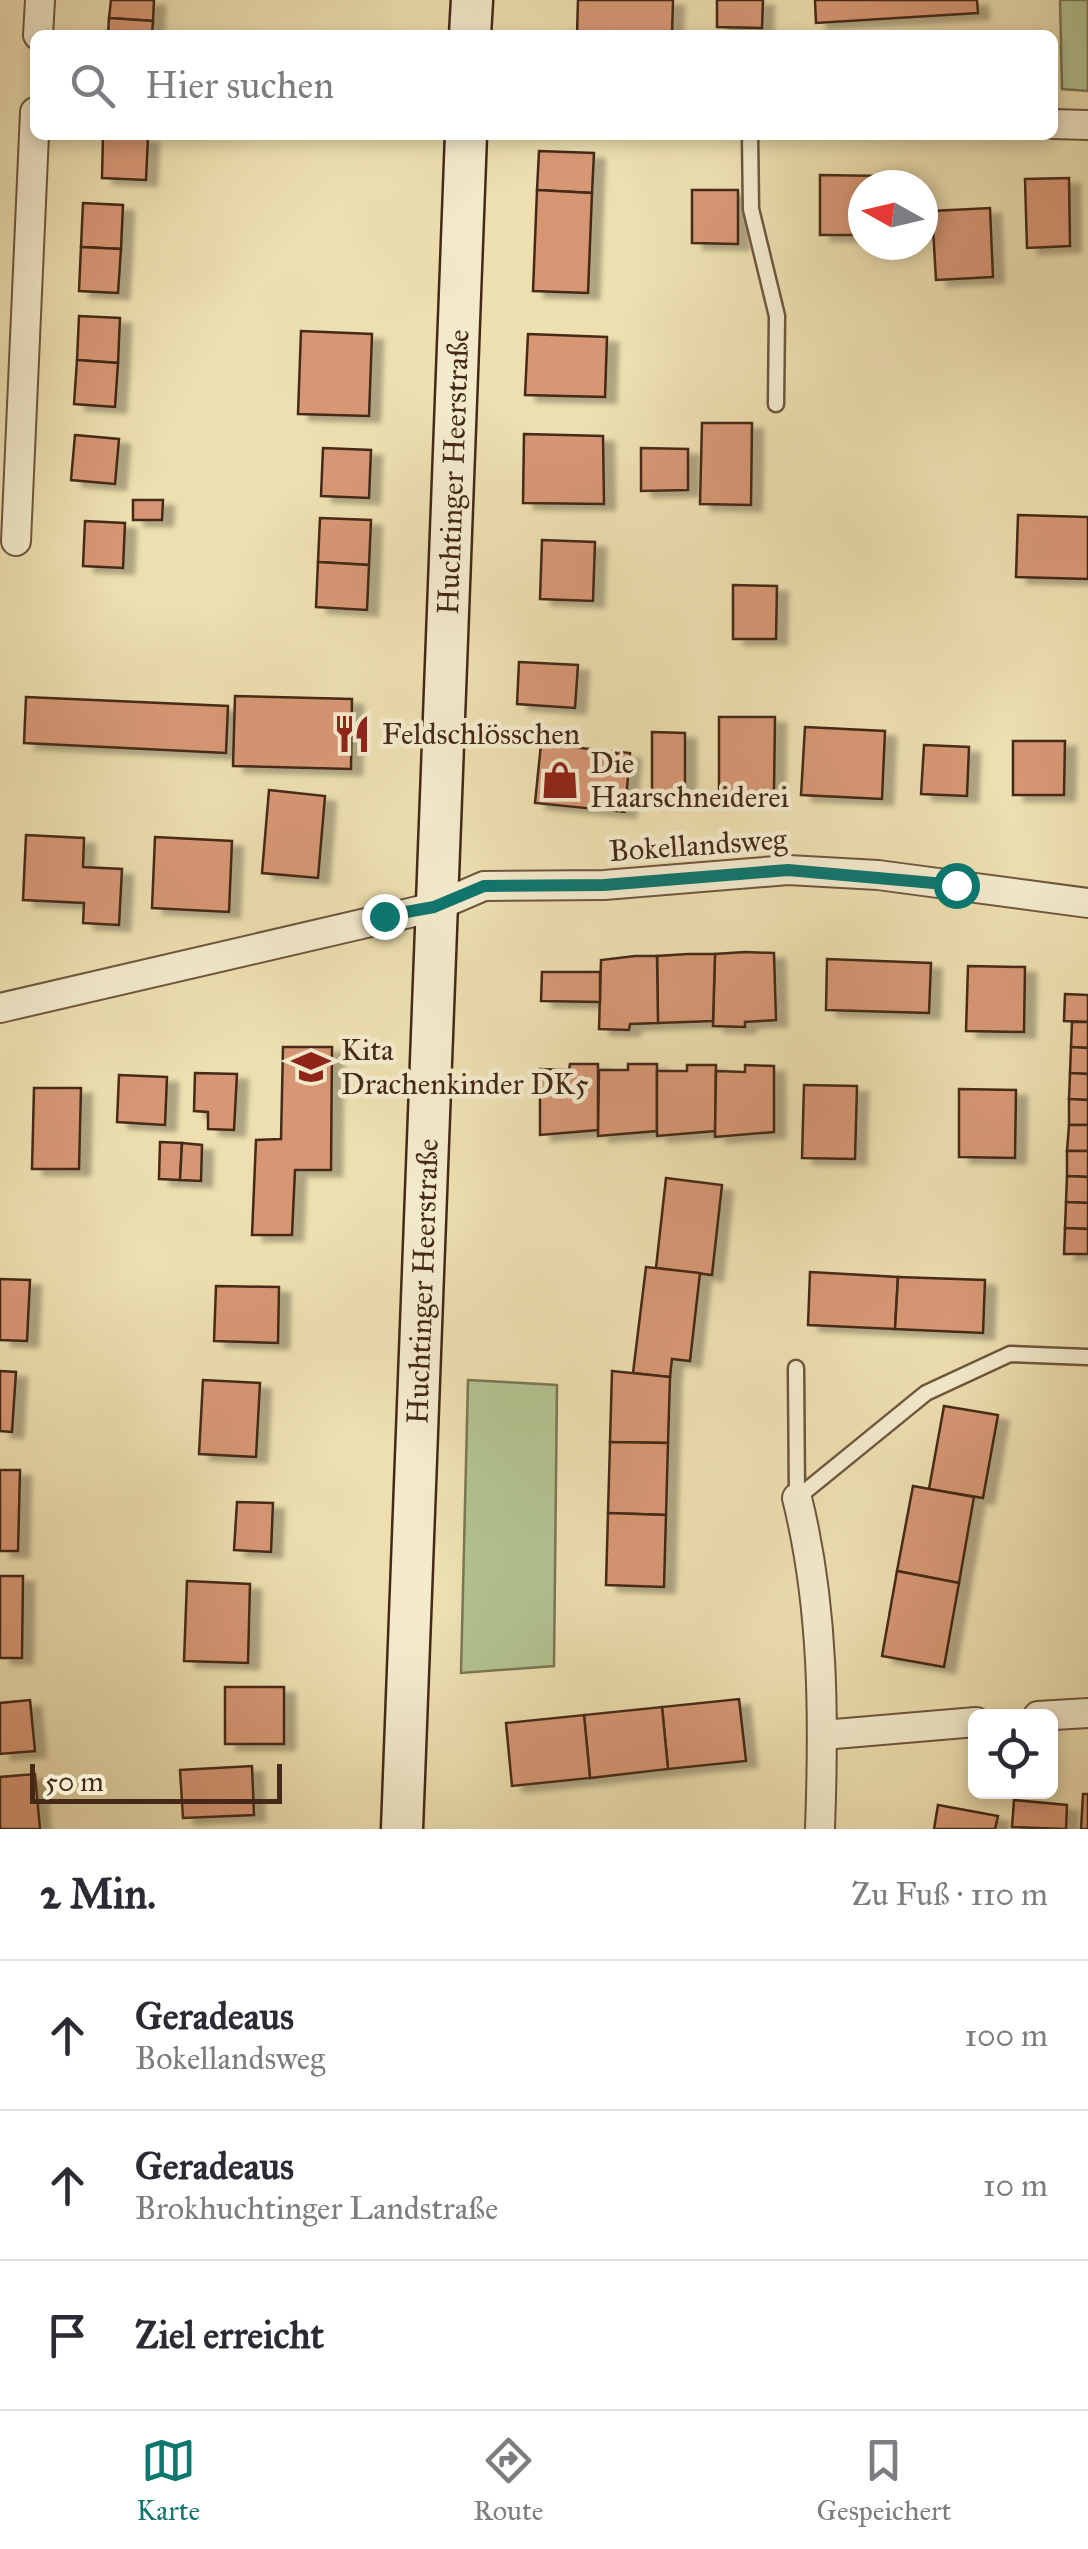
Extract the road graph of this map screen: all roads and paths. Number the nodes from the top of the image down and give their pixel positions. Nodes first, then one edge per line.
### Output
1 (40, 0) edge
2 (472, 0) edge
3 (38, 30) edge
4 (470, 30) edge
5 (1058, 124) edge
6 (1088, 124) edge
7 (34, 140) edge
8 (466, 140) edge
9 (750, 140) edge
10 (776, 404) dead end
11 (16, 541) dead end
12 (1088, 903) edge
13 (434, 907) junction
14 (0, 1008) edge
15 (1087, 1357) edge
16 (796, 1368) dead end
17 (797, 1498) junction
18 (1088, 1713) edge
19 (1058, 1715) edge
20 (968, 1723) edge
21 (823, 1735) junction
22 (402, 1829) edge
23 (820, 1829) edge

1 - 3 street
2 - 4 main road
5 - 6 street
7 - 11 street
8 - 13 main road, Huchtinger Heerstraße
9 - 10 lane
12 - 13 street, Bokellandsweg
13 - 14 street, Bokellandsweg
13 - 22 main road, Huchtinger Heerstraße
15 - 17 lane
16 - 17 lane
17 - 21 street
18 - 19 street
20 - 21 street
21 - 23 street

